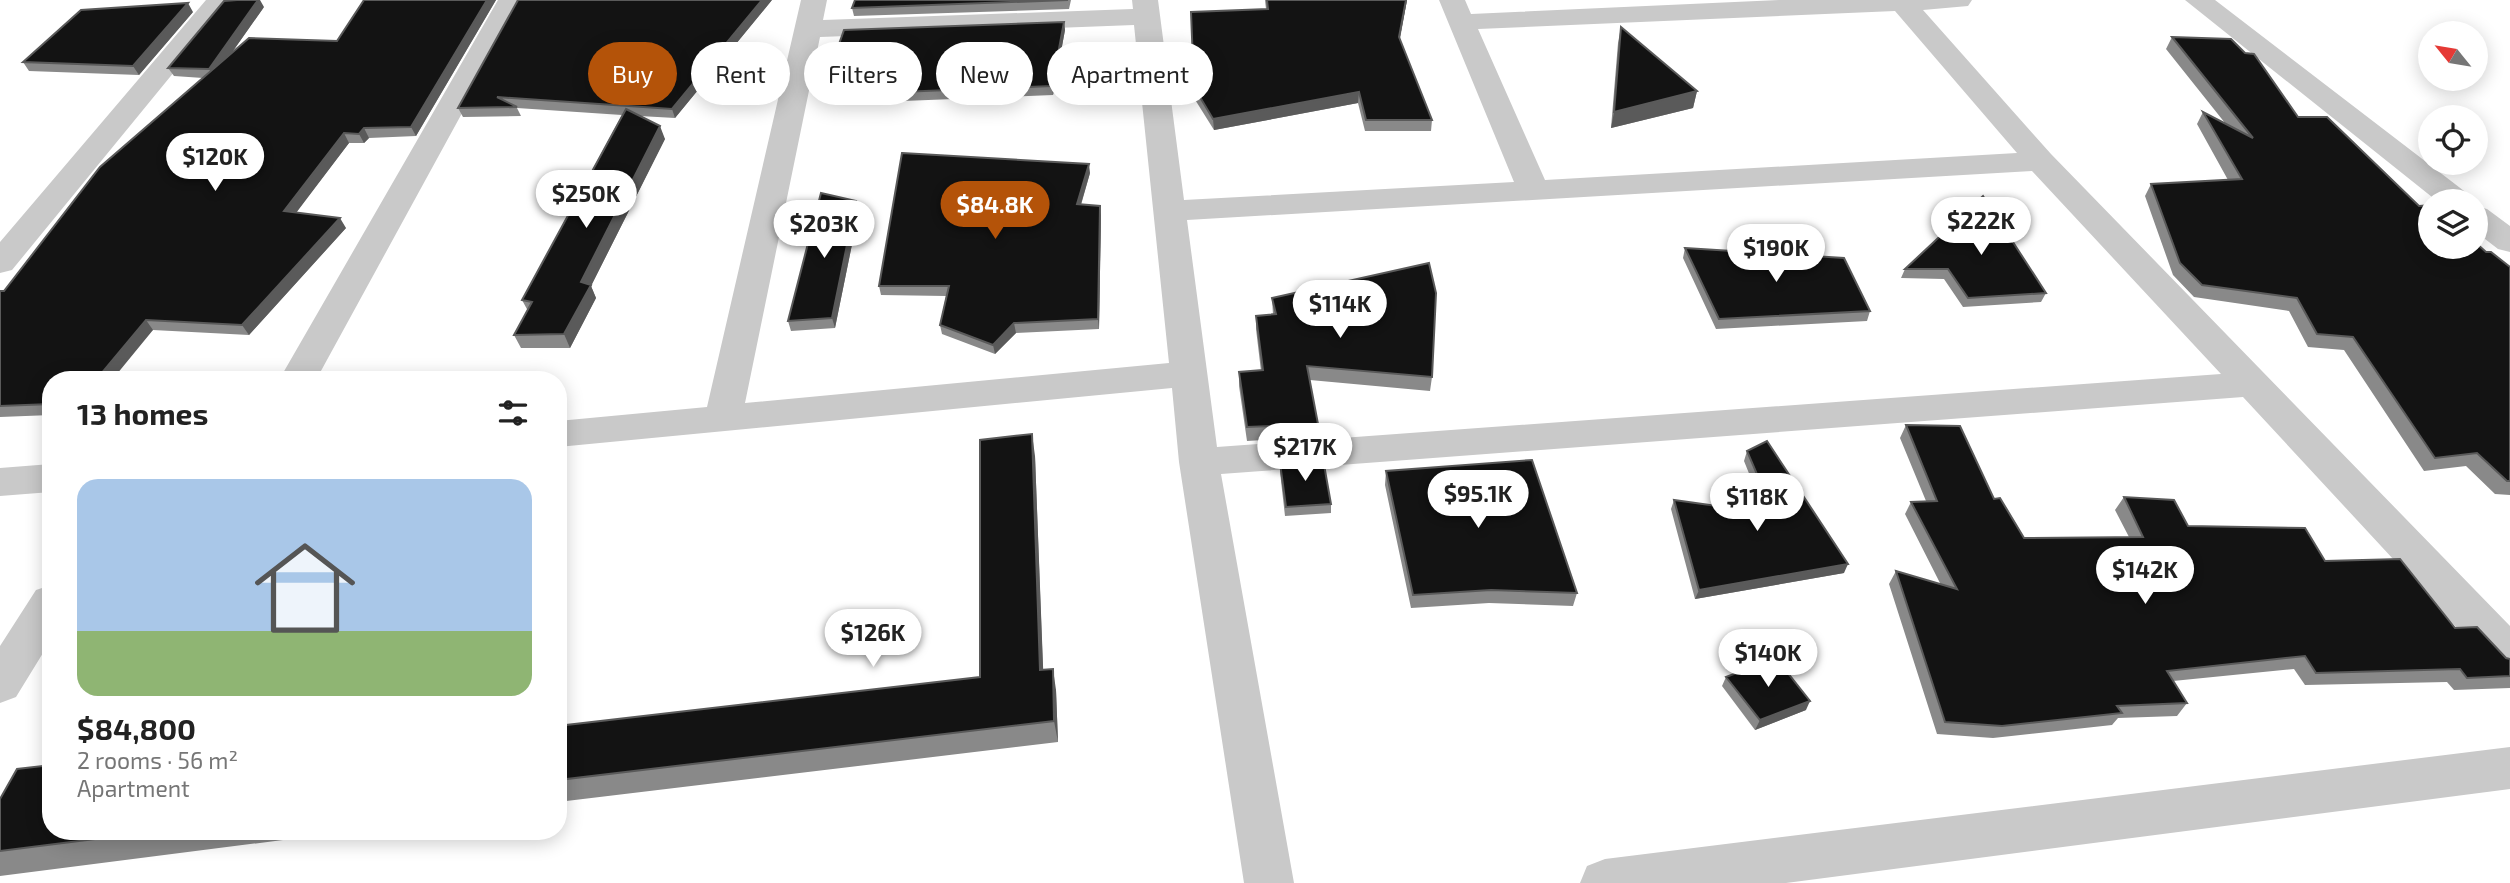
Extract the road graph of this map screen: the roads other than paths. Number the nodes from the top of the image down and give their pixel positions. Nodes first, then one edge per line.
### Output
1 (220, 0) edge
2 (511, 0) edge
3 (1959, 0) edge
4 (2197, 0) edge
5 (1903, 3) junction
6 (1146, 9) edge
7 (1457, 11) edge
8 (811, 15) edge
9 (2040, 161) junction
10 (2441, 189) edge
11 (1534, 191) junction
12 (1168, 211) junction
13 (40, 215) junction
14 (0, 218) edge
15 (2488, 225) edge
16 (2510, 242) edge
17 (0, 263) edge
18 (302, 371) edge
19 (1188, 374) junction
20 (2250, 384) junction
21 (723, 418) junction
22 (567, 433) edge
23 (1199, 462) junction
24 (42, 479) edge
25 (0, 482) edge
26 (42, 616) edge
27 (2510, 654) edge
28 (0, 684) edge
29 (2510, 768) edge
30 (1616, 882) edge
31 (1269, 883) edge

1 - 13 street
2 - 18 street
3 - 5 street
4 - 10 street
5 - 7 street
5 - 9 street
6 - 8 street
6 - 12 street
7 - 11 street
8 - 21 street
9 - 11 street
9 - 20 street
11 - 12 street
12 - 19 street
13 - 14 street
13 - 17 street
15 - 16 street
19 - 21 street
19 - 23 street
20 - 23 street
20 - 27 street
21 - 22 street
23 - 31 street
24 - 25 street
26 - 28 street
29 - 30 street

